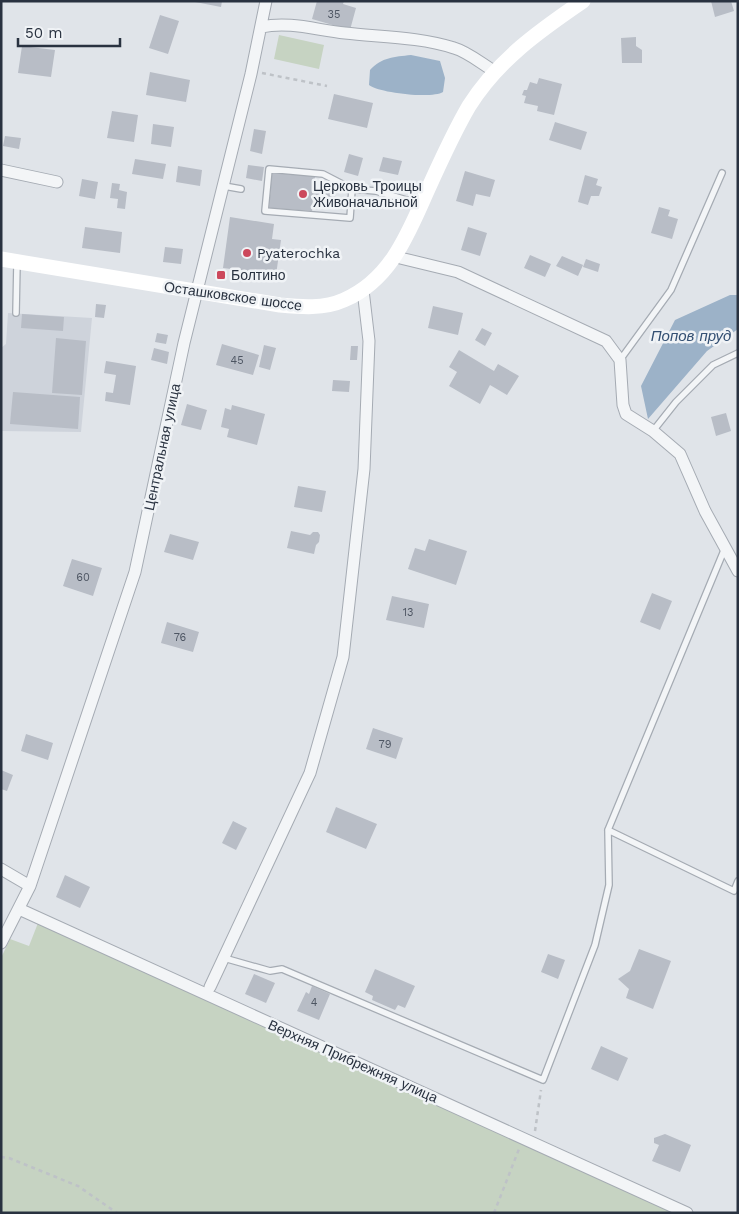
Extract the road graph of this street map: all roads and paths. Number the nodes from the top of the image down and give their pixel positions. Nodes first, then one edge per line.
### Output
1 (266, 1) edge
2 (583, 1) edge
3 (262, 26) junction
4 (252, 71) junction
5 (494, 71) junction
6 (327, 86) dead end
7 (1, 170) edge
8 (722, 173) dead end
9 (56, 182) dead end
10 (224, 186) junction
11 (241, 189) dead end
12 (352, 189) junction
13 (422, 204) junction
14 (396, 257) junction
15 (1, 259) edge
16 (17, 262) junction
17 (362, 290) junction
18 (198, 292) junction
19 (16, 313) dead end
20 (738, 353) edge
21 (620, 360) junction
22 (653, 431) junction
23 (725, 547) junction
24 (738, 571) edge
25 (608, 830) junction
26 (1, 869) edge
27 (738, 881) edge
28 (30, 886) junction
29 (20, 909) junction
30 (1, 943) edge
31 (224, 958) junction
32 (210, 987) dead end
33 (543, 1080) junction
34 (528, 1140) junction
35 (1, 1157) edge
36 (117, 1213) edge
37 (494, 1213) edge
38 (687, 1213) edge

1 - 3 street, Центральная улица
2 - 5 main road, Осташковское шоссе
3 - 4 street, Центральная улица
3 - 5 street
4 - 6 path
4 - 10 street, Центральная улица
5 - 13 main road, Осташковское шоссе
7 - 9 street
8 - 21 lane
10 - 11 lane
10 - 18 street, Центральная улица
12 - 12 lane
12 - 13 lane
13 - 14 main road, Осташковское шоссе
14 - 17 main road, Осташковское шоссе
14 - 21 street
15 - 16 main road, Осташковское шоссе
16 - 18 main road, Осташковское шоссе
16 - 19 lane
17 - 18 main road, Осташковское шоссе
17 - 31 street
18 - 28 street, Центральная улица
20 - 22 lane
21 - 22 street
22 - 23 street
23 - 24 street
23 - 25 lane
25 - 27 lane
25 - 33 lane
26 - 28 street
28 - 29 street, Центральная улица
29 - 30 street, Центральная улица
29 - 34 street, Верхняя Прибрежняя улица
31 - 32 street
31 - 33 lane
33 - 34 path
34 - 37 path
34 - 38 street, Верхняя Прибрежняя улица
35 - 36 path

